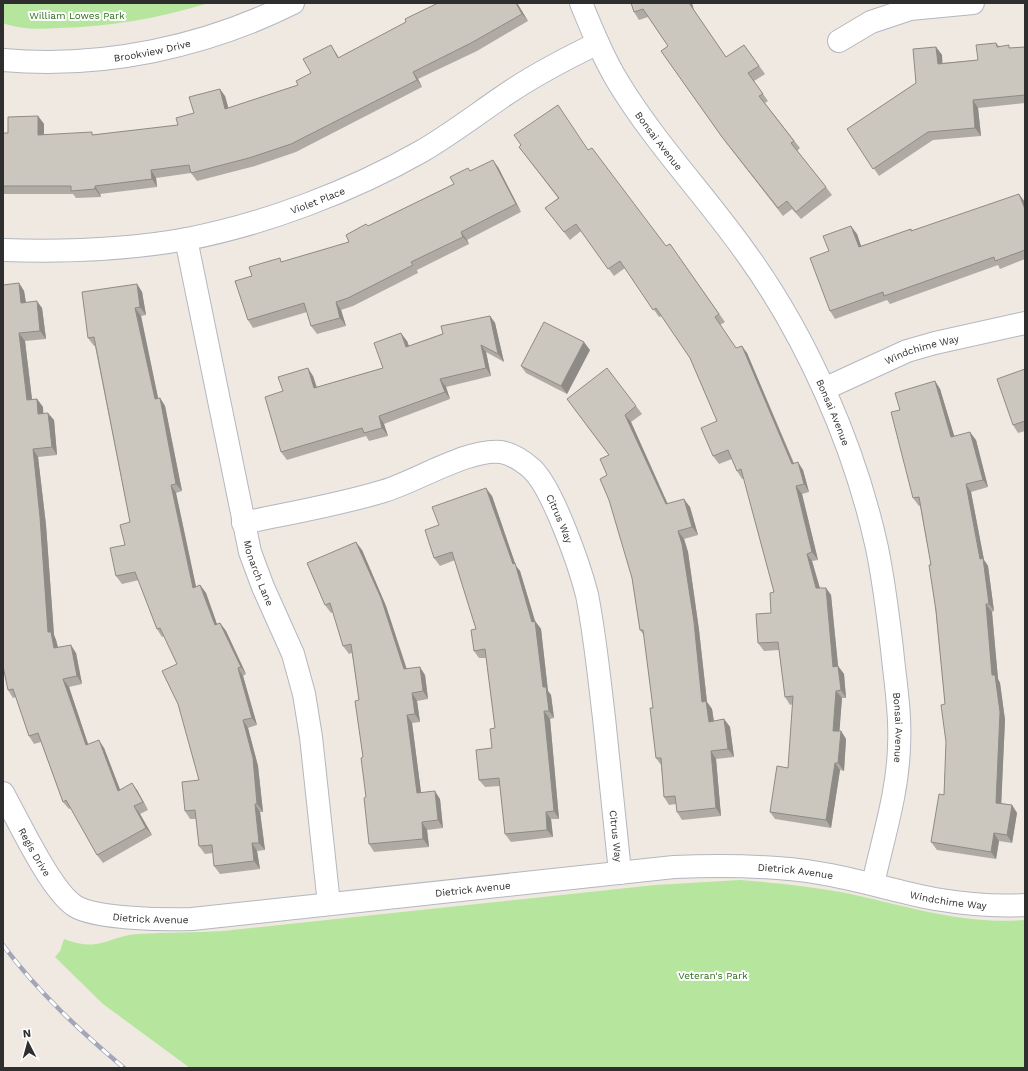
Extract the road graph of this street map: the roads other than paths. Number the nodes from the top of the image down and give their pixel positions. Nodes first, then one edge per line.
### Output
1 (294, 3) edge
2 (581, 3) edge
3 (972, 3) edge
4 (839, 41) dead end
5 (598, 43) junction
6 (3, 60) edge
7 (186, 239) junction
8 (3, 250) edge
9 (1025, 323) edge
10 (824, 389) junction
11 (243, 523) junction
12 (3, 793) edge
13 (620, 873) junction
14 (873, 884) junction
15 (328, 904) junction
16 (1025, 905) edge
17 (74, 906) joint

1 - 6 street, Brookview Drive
2 - 5 street, Bonsai Avenue
3 - 4 street
5 - 7 street, Violet Place
5 - 10 street, Bonsai Avenue
7 - 8 street, Violet Place
7 - 11 street, Monarch Lane
9 - 10 street, Windchime Way
10 - 14 street, Bonsai Avenue
11 - 13 street, Citrus Way
11 - 15 street, Monarch Lane
12 - 17 street, Regis Drive
13 - 14 street, Dietrick Avenue
13 - 15 street, Dietrick Avenue
14 - 16 street, Windchime Way
15 - 17 street, Dietrick Avenue

